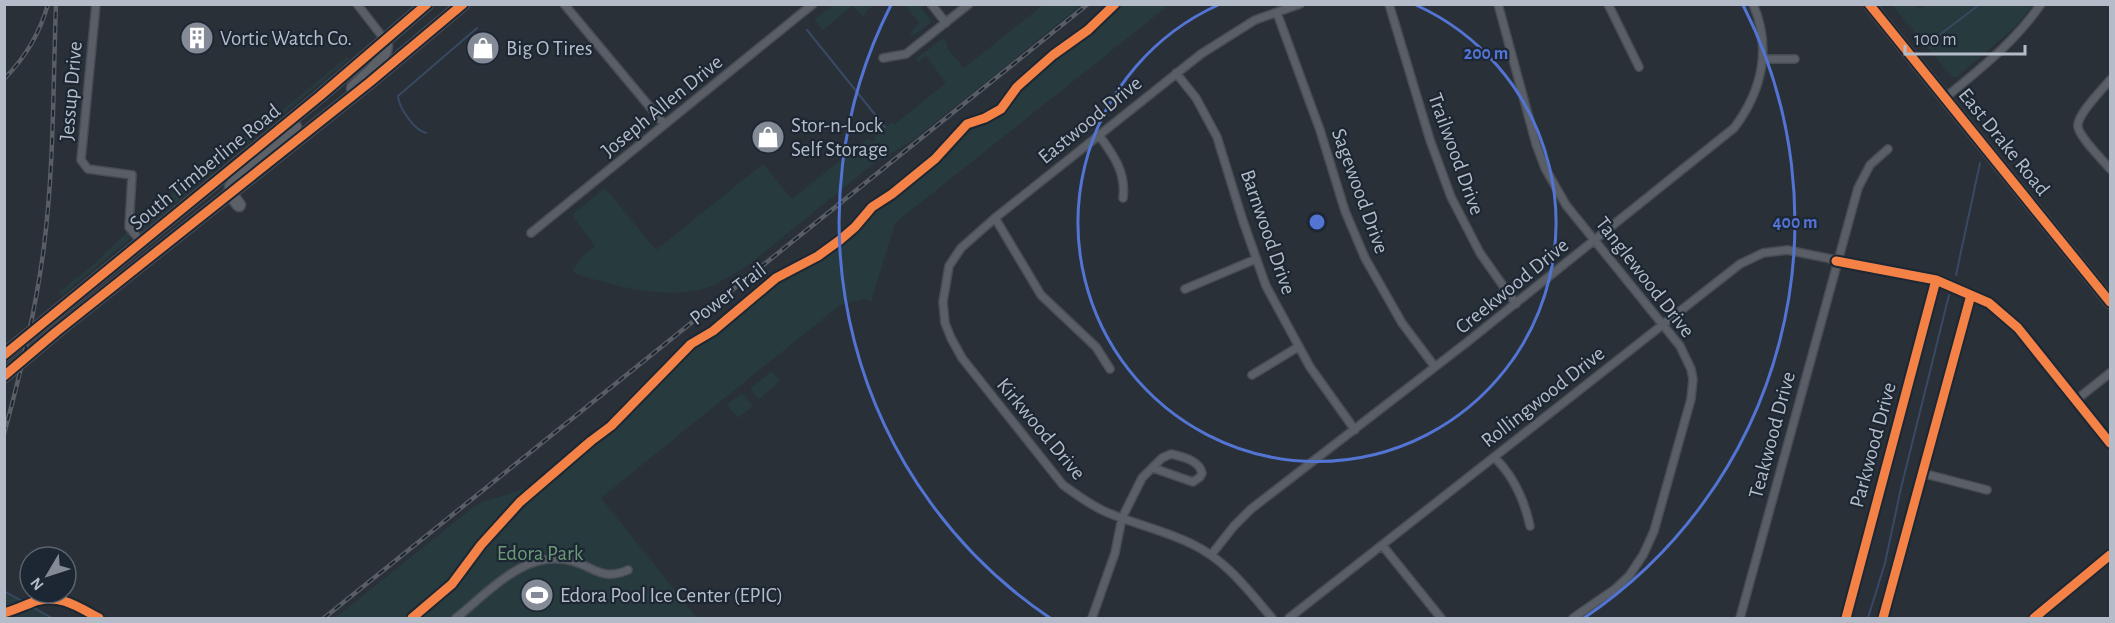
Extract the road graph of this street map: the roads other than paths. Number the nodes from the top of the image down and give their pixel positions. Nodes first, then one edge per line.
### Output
1 (96, 4) edge
2 (357, 4) edge
3 (427, 4) edge
4 (463, 4) edge
5 (564, 4) edge
6 (813, 4) edge
7 (931, 4) edge
8 (969, 4) edge
9 (1300, 4) edge
10 (1389, 4) edge
11 (1498, 4) edge
12 (1608, 4) edge
13 (1753, 4) edge
14 (1869, 4) edge
15 (2041, 4) edge
16 (1278, 14) junction
17 (946, 23) junction
18 (385, 40) junction
19 (883, 58) dead end
20 (1764, 59) junction
21 (1795, 59) dead end
22 (1639, 68) dead end
23 (1176, 73) junction
24 (2110, 80) edge
25 (320, 96) junction
26 (1946, 98) junction
27 (664, 124) junction
28 (316, 125) junction
29 (1099, 135) junction
30 (1888, 149) dead end
31 (2110, 169) edge
32 (231, 194) junction
33 (1123, 198) dead end
34 (239, 205) dead end
35 (995, 218) junction
36 (531, 233) dead end
37 (1595, 240) junction
38 (142, 243) junction
39 (1256, 259) junction
40 (1836, 261) junction
41 (1936, 280) junction
42 (1185, 289) dead end
43 (1971, 295) junction
44 (2110, 301) edge
45 (943, 302) joint
46 (1516, 304) junction
47 (1663, 323) junction
48 (1298, 347) junction
49 (4, 355) edge
50 (1435, 367) junction
51 (1110, 369) dead end
52 (2110, 373) edge
53 (1252, 375) dead end
54 (4, 376) edge
55 (2076, 400) junction
56 (1355, 430) junction
57 (2110, 443) edge
58 (1494, 457) junction
59 (1153, 468) junction
60 (1922, 472) junction
61 (1987, 490) dead end
62 (1122, 518) junction
63 (1530, 526) dead end
64 (1382, 545) junction
65 (1211, 555) junction
66 (2110, 555) edge
67 (628, 570) dead end
68 (456, 618) edge
69 (1095, 618) edge
70 (1272, 618) edge
71 (1289, 618) edge
72 (1441, 618) edge
73 (1574, 618) edge
74 (1740, 618) edge
75 (1846, 618) edge
76 (1883, 618) edge
77 (2034, 618) edge

1 - 38 street, Jessup Drive
2 - 18 street
3 - 18 main road, South Timberline Road
4 - 28 main road, South Timberline Road
5 - 27 street
6 - 27 street, Joseph Allen Drive
7 - 17 street
8 - 17 street
9 - 16 street, Eastwood Drive
10 - 46 street, Trailwood Drive
11 - 37 street, Tanglewood Drive
12 - 22 street
13 - 20 street, Creekwood Drive
14 - 26 main road, East Drake Road
15 - 26 street
16 - 23 street, Eastwood Drive
16 - 50 street, Sagewood Drive
17 - 19 street
18 - 25 main road, South Timberline Road
18 - 28 main road
20 - 21 street
20 - 37 street, Creekwood Drive
23 - 29 street, Eastwood Drive
23 - 39 street, Barnwood Drive
24 - 31 street
25 - 32 main road
25 - 38 main road, South Timberline Road
26 - 44 main road, East Drake Road
27 - 36 street, Joseph Allen Drive
28 - 32 main road, South Timberline Road
29 - 33 street
29 - 35 street, Eastwood Drive
30 - 40 street, Teakwood Drive
32 - 34 main road
32 - 54 main road, South Timberline Road
35 - 45 street, Eastwood Drive
35 - 51 street
37 - 46 street, Creekwood Drive
37 - 47 street, Tanglewood Drive
38 - 49 main road, South Timberline Road
39 - 42 street
39 - 48 street, Barnwood Drive
40 - 41 street, Rollingwood Drive
40 - 47 street, Rollingwood Drive
40 - 74 street, Teakwood Drive
41 - 43 street, Rollingwood Drive
41 - 75 street, Parkwood Drive
43 - 55 street, Rollingwood Drive
43 - 60 street
45 - 62 street, Kirkwood Drive
46 - 50 street, Creekwood Drive
47 - 58 street, Rollingwood Drive
47 - 73 street, Tanglewood Drive
48 - 53 street
48 - 56 street, Barnwood Drive
50 - 56 street, Creekwood Drive
52 - 55 street
55 - 57 street, Rollingwood Drive
56 - 65 street, Creekwood Drive
58 - 63 street
58 - 64 street, Rollingwood Drive
59 - 59 street
59 - 62 street
60 - 61 street
60 - 76 street
62 - 65 street, Kirkwood Drive
62 - 69 street
64 - 71 street, Rollingwood Drive
64 - 72 street
65 - 70 street, Kirkwood Drive
66 - 77 street
67 - 68 street

